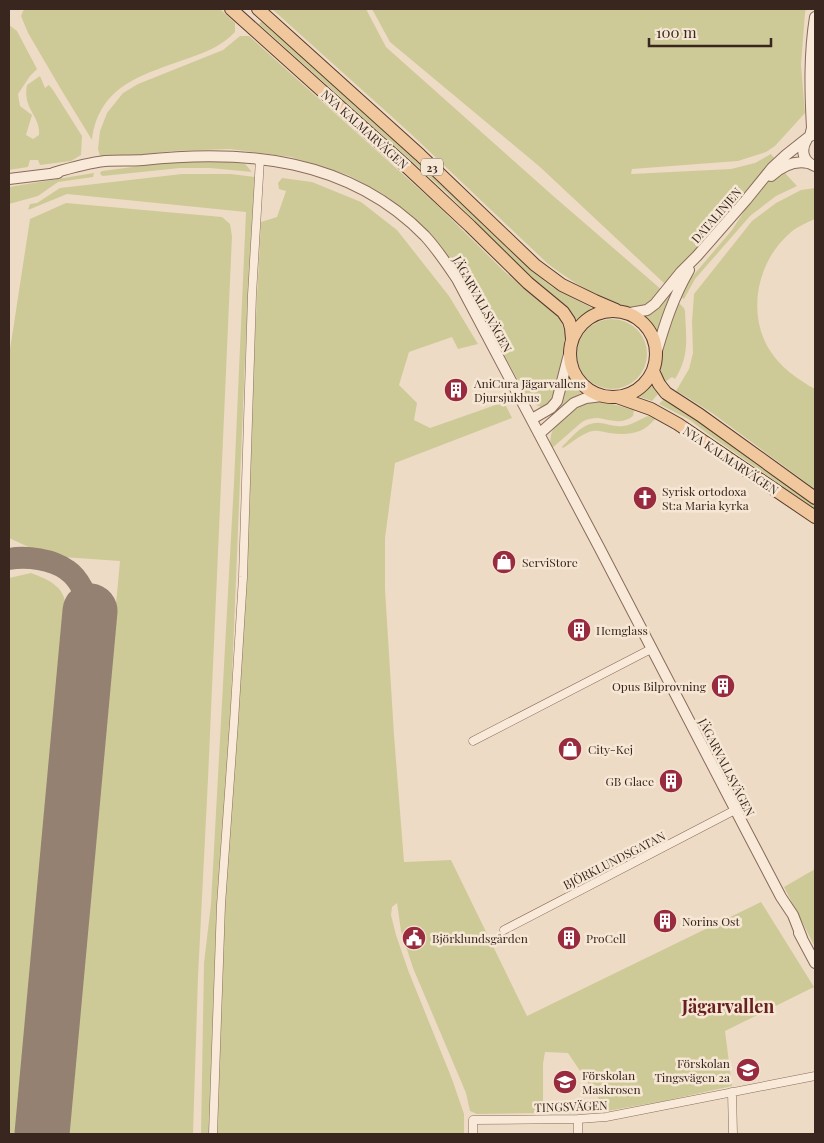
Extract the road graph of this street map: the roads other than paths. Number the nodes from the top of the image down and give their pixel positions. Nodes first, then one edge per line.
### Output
1 (231, 9) edge
2 (258, 9) edge
3 (815, 17) edge
4 (811, 83) junction
5 (815, 100) edge
6 (811, 136) edge
7 (260, 159) junction
8 (812, 165) edge
9 (9, 179) edge
10 (754, 189) junction
11 (697, 256) junction
12 (616, 310) junction
13 (630, 314) junction
14 (572, 339) junction
15 (569, 354) junction
16 (656, 354) junction
17 (653, 371) junction
18 (602, 396) junction
19 (617, 397) junction
20 (532, 419) junction
21 (539, 434) junction
22 (815, 498) edge
23 (815, 517) edge
24 (651, 648) junction
25 (473, 741) dead end
26 (735, 810) junction
27 (504, 930) dead end
28 (815, 963) edge
29 (815, 1076) edge
30 (732, 1092) junction
31 (578, 1119) junction
32 (213, 1134) edge
33 (473, 1134) edge
34 (578, 1134) edge
35 (733, 1134) edge

1 - 14 main road, NYA KALMARVÄGEN / 23
2 - 12 main road, NYA KALMARVÄGEN / 23
3 - 4 street
4 - 5 street
4 - 6 street
6 - 8 street
6 - 10 street, DATALINJEN
7 - 9 street, JÄGARVALLSVÄGEN
7 - 20 street, JÄGARVALLSVÄGEN
7 - 32 street
8 - 10 street, DATALINJEN
10 - 11 street, DATALINJEN
11 - 13 street, DATALINJEN
11 - 16 street, DATALINJEN
12 - 13 main road, 23
12 - 14 main road, 23
13 - 16 main road, 23
14 - 15 main road, 23
15 - 18 main road
15 - 20 street
16 - 17 main road, 23
17 - 19 main road
17 - 22 main road, NYA KALMARVÄGEN
18 - 19 main road
18 - 21 street
19 - 23 main road, NYA KALMARVÄGEN
20 - 21 street, JÄGARVALLSVÄGEN
21 - 24 street, JÄGARVALLSVÄGEN
24 - 25 street
24 - 26 street, JÄGARVALLSVÄGEN
26 - 27 street, BJÖRKLUNDSGATAN
26 - 28 street, JÄGARVALLSVÄGEN
29 - 30 street, TINGSVÄGEN
30 - 31 street, TINGSVÄGEN
30 - 35 street
31 - 33 street, TINGSVÄGEN
31 - 34 street

